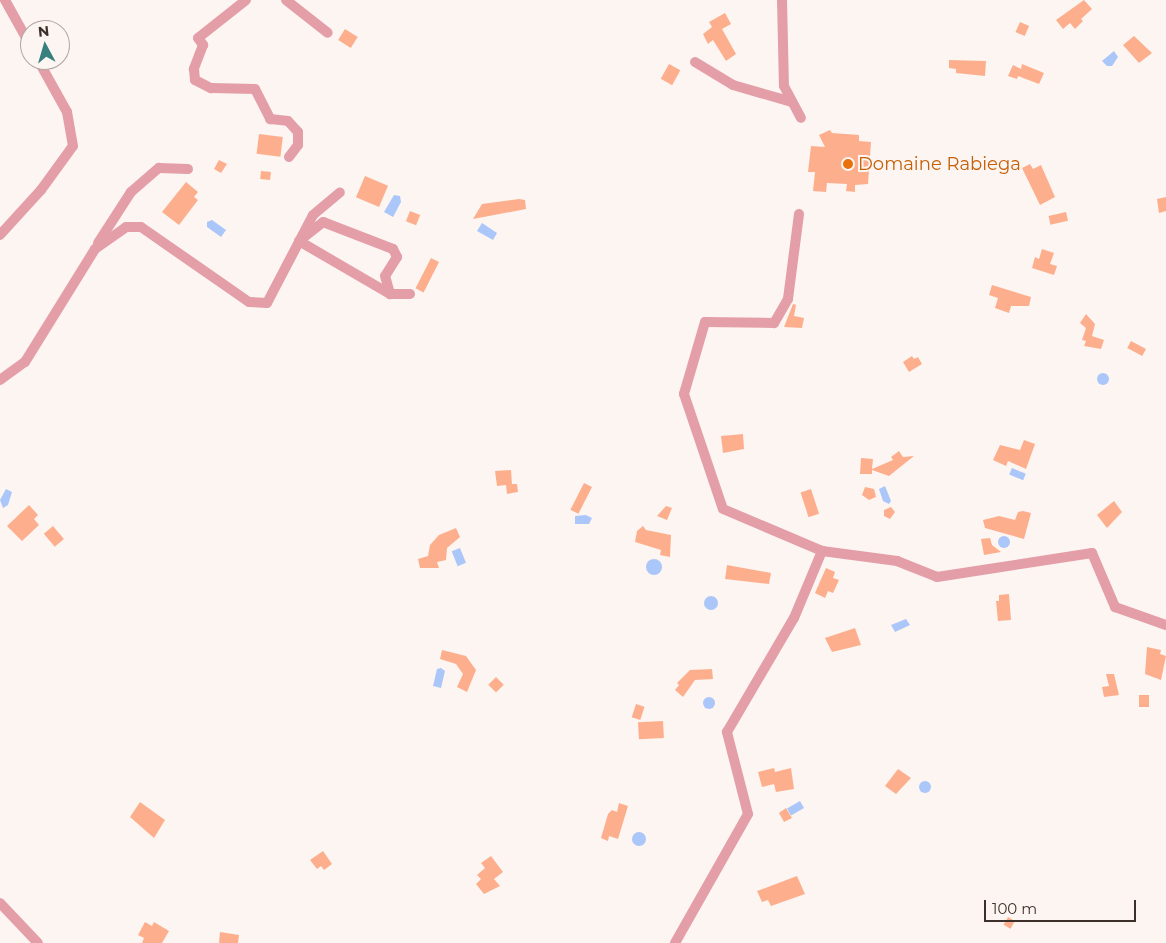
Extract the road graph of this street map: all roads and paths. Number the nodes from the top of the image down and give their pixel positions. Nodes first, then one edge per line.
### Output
1 (5, 0) edge
2 (246, 0) edge
3 (286, 0) edge
4 (782, 0) edge
5 (20, 27) edge
6 (328, 33) dead end
7 (695, 62) dead end
8 (44, 70) edge
9 (792, 102) junction
10 (801, 118) dead end
11 (289, 157) dead end
12 (188, 169) dead end
13 (340, 192) dead end
14 (799, 214) dead end
15 (0, 235) edge
16 (299, 242) junction
17 (95, 248) junction
18 (390, 294) junction
19 (410, 294) dead end
20 (0, 380) edge
21 (822, 551) junction
22 (1166, 625) edge
23 (0, 903) edge
24 (38, 943) edge
25 (674, 943) edge

1 - 5 street
2 - 11 street
3 - 6 street
4 - 9 street
7 - 9 street
8 - 15 street
9 - 10 street
12 - 17 street
13 - 16 street
14 - 21 street
16 - 17 street
16 - 18 street
16 - 18 street
17 - 20 street
18 - 19 street
21 - 22 street
21 - 25 street
23 - 24 street

